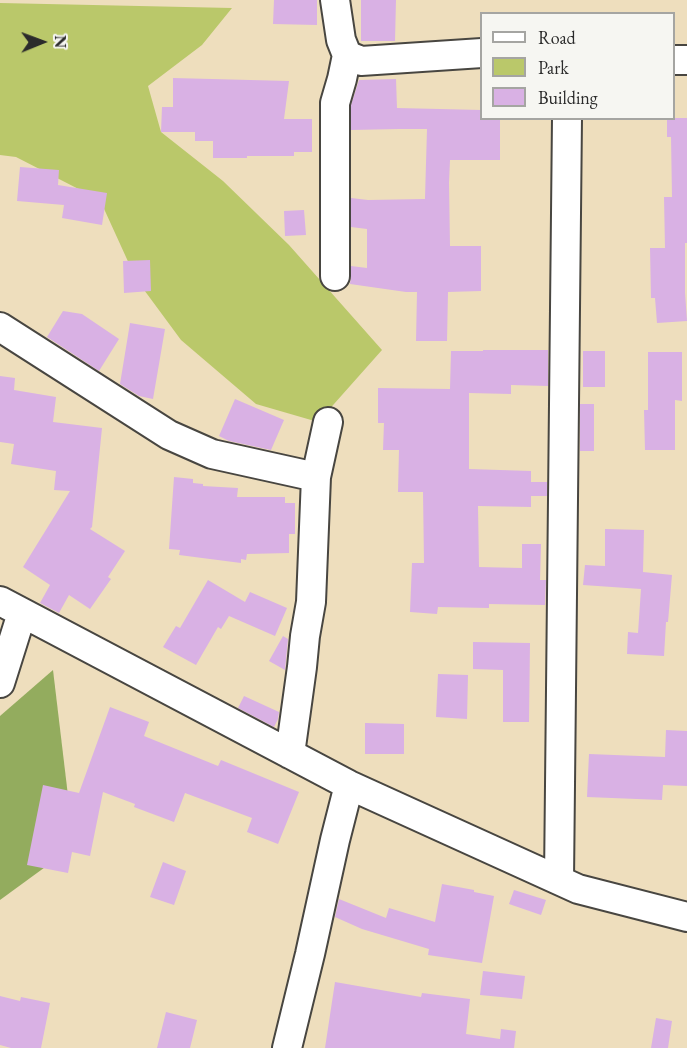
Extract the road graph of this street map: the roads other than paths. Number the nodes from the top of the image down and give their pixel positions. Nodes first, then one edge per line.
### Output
1 (335, 0) edge
2 (480, 53) edge
3 (347, 55) junction
4 (567, 120) edge
5 (335, 276) dead end
6 (0, 327) edge
7 (328, 422) dead end
8 (316, 477) junction
9 (11, 607) edge
10 (0, 683) edge
11 (290, 753) junction
12 (349, 785) junction
13 (559, 879) junction
14 (687, 917) edge
15 (286, 1048) edge

1 - 3 street
2 - 3 street
3 - 5 street
4 - 13 street
6 - 8 street
7 - 8 street
8 - 11 street
9 - 10 street
9 - 11 street
11 - 12 street
12 - 13 street
12 - 15 street
13 - 14 street

